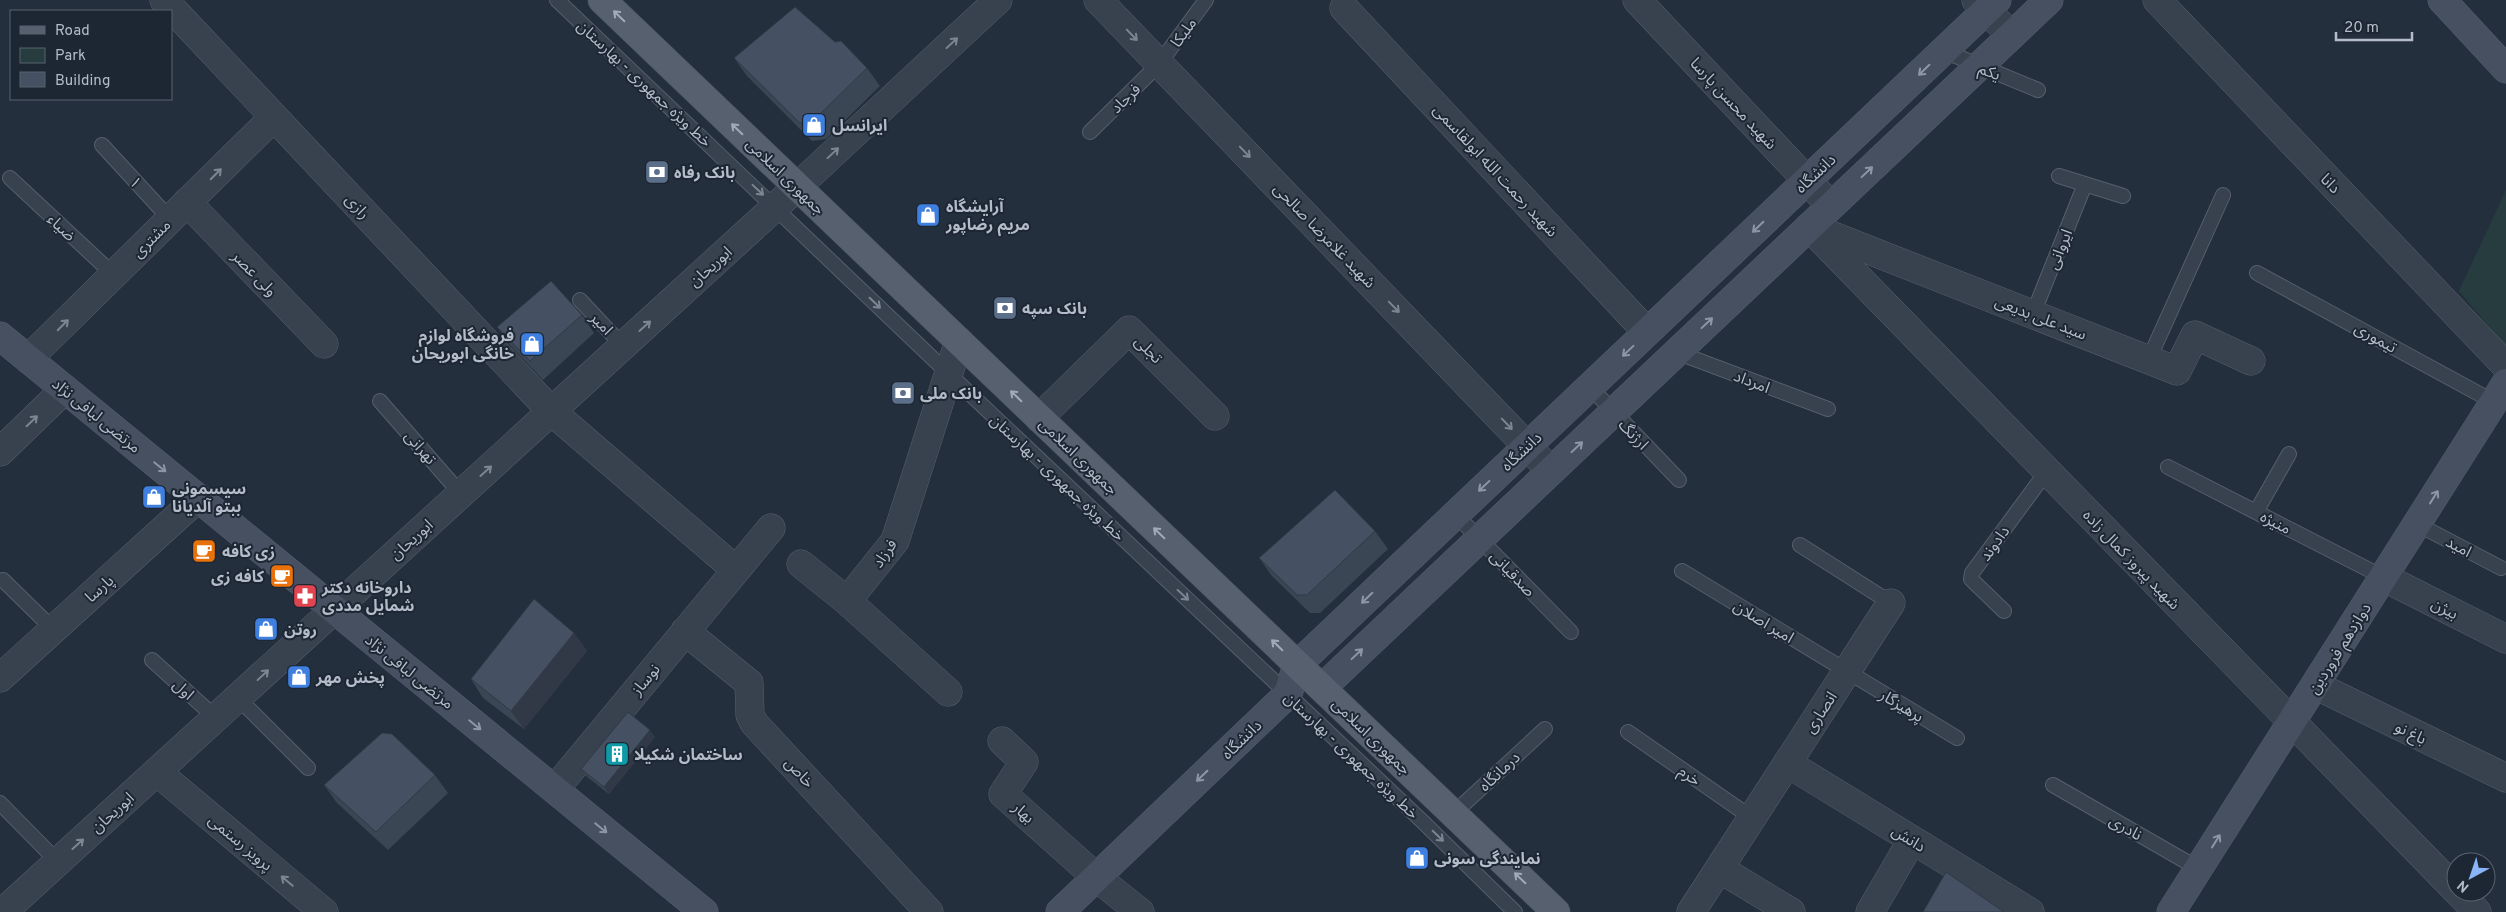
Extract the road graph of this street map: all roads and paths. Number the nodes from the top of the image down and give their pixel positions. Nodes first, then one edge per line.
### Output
1 (557, 0) edge
2 (602, 0) edge
3 (998, 0) edge
4 (1098, 0) edge
5 (1206, 0) edge
6 (1637, 0) edge
7 (2049, 0) edge
8 (2157, 0) edge
9 (2442, 0) edge
10 (166, 1) edge
11 (1986, 4) edge
12 (1344, 8) dead end
13 (2011, 36) junction
14 (1944, 51) junction
15 (1160, 64) junction
16 (1978, 66) junction
17 (2506, 69) edge
18 (2038, 90) dead end
19 (274, 117) junction
20 (1090, 132) dead end
21 (102, 145) dead end
22 (2059, 176) dead end
23 (10, 178) dead end
24 (1806, 181) junction
25 (2085, 184) junction
26 (797, 186) junction
27 (2223, 195) dead end
28 (2124, 196) dead end
29 (1785, 201) junction
30 (1831, 206) junction
31 (775, 207) junction
32 (178, 211) junction
33 (1809, 226) junction
34 (2257, 273) dead end
35 (114, 275) junction
36 (580, 300) dead end
37 (2033, 314) junction
38 (1647, 332) junction
39 (0, 336) edge
40 (959, 342) junction
41 (324, 344) dead end
42 (623, 346) junction
43 (1676, 352) junction
44 (28, 359) junction
45 (2149, 359) junction
46 (2251, 361) dead end
47 (2506, 366) edge
48 (948, 373) junction
49 (1590, 387) junction
50 (65, 389) junction
51 (2500, 392) edge
52 (380, 401) dead end
53 (1828, 409) dead end
54 (551, 411) junction
55 (1613, 412) junction
56 (1215, 416) dead end
57 (1039, 418) junction
58 (1528, 446) junction
59 (0, 452) edge
60 (2288, 454) dead end
61 (2168, 467) dead end
62 (1551, 470) junction
63 (2046, 471) junction
64 (1679, 480) dead end
65 (461, 494) junction
66 (198, 498) junction
67 (2256, 512) junction
68 (1456, 514) junction
69 (2417, 524) junction
70 (770, 528) dead end
71 (1480, 538) junction
72 (1800, 545) dead end
73 (801, 564) dead end
74 (2501, 568) dead end
75 (736, 570) junction
76 (1682, 571) dead end
77 (2384, 577) junction
78 (3, 580) dead end
79 (847, 601) junction
80 (1890, 603) joint
81 (335, 609) junction
82 (2004, 611) dead end
83 (53, 629) junction
84 (685, 631) junction
85 (1570, 632) dead end
86 (2506, 639) edge
87 (152, 660) dead end
88 (1297, 665) junction
89 (1846, 671) junction
90 (0, 678) edge
91 (2315, 685) junction
92 (1322, 688) junction
93 (948, 692) dead end
94 (1288, 694) junction
95 (238, 698) junction
96 (216, 718) junction
97 (2292, 722) junction
98 (1544, 728) dead end
99 (1628, 732) dead end
100 (1957, 738) dead end
101 (1002, 741) dead end
102 (1787, 763) junction
103 (308, 768) dead end
104 (157, 772) junction
105 (2506, 778) edge
106 (2053, 785) dead end
107 (555, 790) junction
108 (0, 802) edge
109 (1453, 814) junction
110 (1752, 818) junction
111 (1912, 840) junction
112 (58, 862) junction
113 (1720, 869) junction
114 (2199, 869) junction
115 (1096, 877) junction
116 (2446, 880) edge
117 (2467, 902) edge
118 (3, 912) edge
119 (324, 912) edge
120 (704, 912) edge
121 (929, 912) edge
122 (1060, 912) edge
123 (1140, 912) edge
124 (1515, 912) edge
125 (1556, 912) edge
126 (1691, 912) edge
127 (1791, 912) edge
128 (1870, 912) edge
129 (2030, 912) edge
130 (2171, 912) edge
131 (2477, 912) edge

1 -> 31 lane, خط ویژه جمهوری - بهارستان
26 -> 2 main road, جمهوری اسلامی
26 -> 3 street, ابوریحان
4 -> 15 street, شهید غلامرضا صالحی
5 - 15 lane, ملیکا
6 - 24 street, شهید محسن پارسا
7 - 13 main road
8 - 47 street, دانا
9 - 17 main road
10 - 19 street, رازی
11 - 13 street
11 - 14 main road, دانشگاه
12 - 38 street, شهید رحمت الله ابولقاسمی
13 - 16 main road
14 - 16 lane, یکم
14 -> 24 main road, دانشگاه
15 - 20 lane, فرجاد
15 -> 58 street, شهید غلامرضا صالحی
16 - 18 lane, یکم
30 -> 16 main road
32 -> 19 street, مشتری
19 - 54 street, رازی
21 - 32 lane, ۱
22 - 25 lane
23 - 35 lane, ضیاء
24 - 29 main road, دانشگاه
24 - 30 street, شهید محسن پارسا
25 - 28 lane
25 - 37 lane, ایروانی
26 - 31 street, ابوریحان
26 - 40 main road, جمهوری اسلامی
27 - 45 lane
29 - 33 main road
29 -> 38 main road, دانشگاه
30 - 33 main road
42 -> 31 street, ابوریحان
31 -> 48 lane, خط ویژه جمهوری - بهارستان
32 - 35 street, مشتری
32 - 41 street, ولی عصر
33 - 37 street, سید علی بدیعی
43 -> 33 main road
33 - 63 street, شهید پیروز کمال زاده
34 - 51 lane, تیموری
44 -> 35 street, مشتری
36 - 42 lane, امیر
37 - 45 street, سید علی بدیعی
38 - 43 main road
38 -> 49 main road, دانشگاه
39 - 44 main road, مرتضی لبافی نژاد
40 - 48 street, فرزاد
57 -> 40 main road, جمهوری اسلامی
42 - 54 street, ابوریحان
43 - 53 lane, امرداد
43 - 55 main road
44 - 50 main road, مرتضی لبافی نژاد
45 - 46 street, سید علی بدیعی
48 - 79 street, فرزاد
48 -> 94 lane, خط ویژه جمهوری - بهارستان
49 - 55 lane, ارژنگ
49 - 58 main road, دانشگاه
59 -> 50 street
50 -> 66 main road, مرتضی لبافی نژاد
69 -> 51 main road, دوازدهم فروردین
52 - 65 lane, تهرانی
65 -> 54 street, ابوریحان
54 - 75 street
62 -> 55 main road
55 - 64 lane, ارژنگ
56 - 57 street, تجلی
88 -> 57 main road, جمهوری اسلامی
58 - 62 street, شهید غلامرضا صالحی
58 -> 68 main road, دانشگاه
60 - 67 lane
61 - 67 lane, منیژه
62 - 71 main road
63 - 82 lane, دادوند
63 - 97 street, شهید پیروز کمال زاده
65 - 81 street, ابوریحان
66 - 81 main road, مرتضی لبافی نژاد
66 - 83 street, پارسا
67 - 77 lane, منیژه
68 - 71 lane, صدقیانی
68 -> 88 main road, دانشگاه
69 - 74 lane, امید
69 - 77 main road, دوازدهم فروردین
70 - 75 street, نوساز
71 - 85 lane, صدقیانی
92 -> 71 main road
72 - 80 lane, انصاری
73 - 79 street
75 - 84 street, نوساز
76 - 89 lane, امیر اصلان
77 - 86 street, بیژن
77 - 91 main road, دوازدهم فروردین
78 - 83 lane
79 - 93 street
80 - 89 street, انصاری
95 -> 81 street, ابوریحان
81 -> 107 main road, مرتضی لبافی نژاد
83 - 90 street, پارسا
84 - 107 street, نوساز
84 - 121 street, خاص
87 - 96 lane, اول
88 - 92 main road, جمهوری اسلامی
88 - 94 main road, دانشگاه
89 - 100 lane, پرهیزگار
89 - 102 street, انصاری
91 - 97 main road, دوازدهم فروردین
91 - 105 street, باغ نو
92 - 109 main road, جمهوری اسلامی
94 -> 115 main road, دانشگاه
94 -> 124 lane, خط ویژه جمهوری - بهارستان
95 - 96 street, ابوریحان
95 - 103 lane
96 - 104 street, ابوریحان
114 -> 97 main road, دوازدهم فروردین
97 - 116 street, شهید پیروز کمال زاده
98 - 109 lane, درمانگاه
99 - 110 lane, خرم
101 - 115 street, بهار
102 - 110 street, انصاری
102 - 111 street, دانش
112 -> 104 street, ابوریحان
119 -> 104 street, پرویز رستمی
106 - 114 lane, نادری
107 -> 120 main road, مرتضی لبافی نژاد
108 - 112 lane
125 -> 109 main road, جمهوری اسلامی
110 - 113 street, انصاری
111 - 128 street
111 - 129 street, دانش
112 - 118 street, ابوریحان
113 - 126 street, انصاری
113 - 127 street
114 - 130 main road, دوازدهم فروردین
115 - 122 main road, دانشگاه
115 - 123 street
117 - 131 street, شهید پیروز کمال زاده

